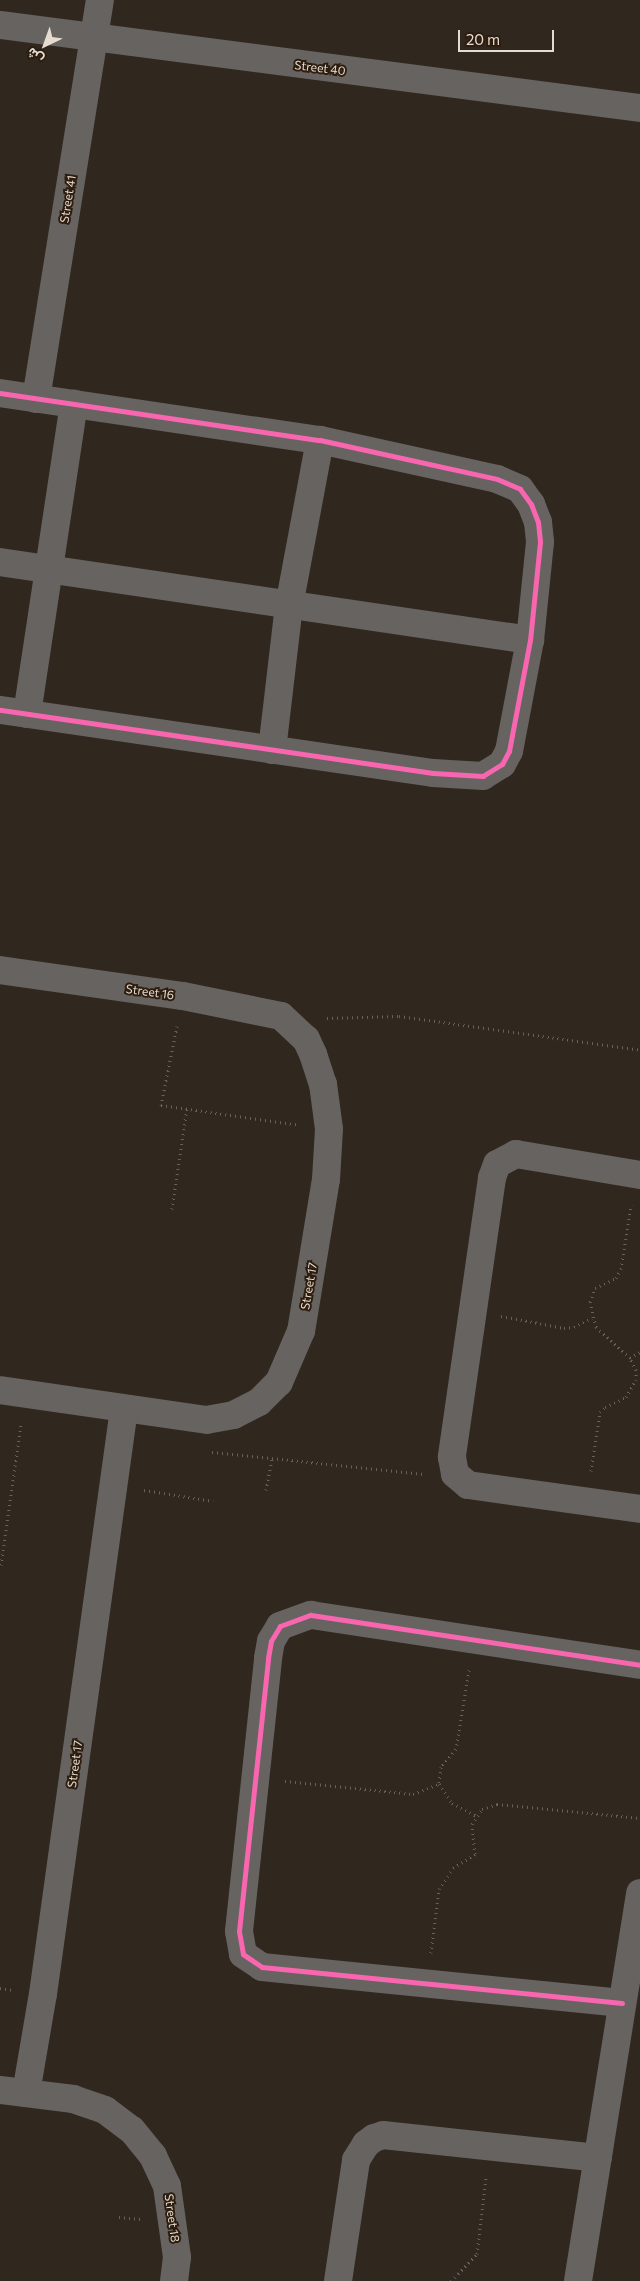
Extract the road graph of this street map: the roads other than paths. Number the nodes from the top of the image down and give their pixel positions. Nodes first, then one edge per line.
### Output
1 (100, 0) edge
2 (0, 25) edge
3 (94, 39) junction
4 (640, 108) edge
5 (0, 393) edge
6 (36, 399) junction
7 (74, 404) junction
8 (320, 440) junction
9 (0, 562) edge
10 (47, 567) junction
11 (289, 606) junction
12 (530, 640) junction
13 (0, 710) edge
14 (27, 714) junction
15 (272, 750) junction
16 (0, 970) edge
17 (295, 1026) joint
18 (638, 1175) edge
19 (12, 1392) edge
20 (124, 1409) junction
21 (640, 1509) edge
22 (640, 1665) edge
23 (640, 1893) edge
24 (622, 2003) junction
25 (13, 2092) edge
26 (598, 2158) junction
27 (174, 2281) edge
28 (338, 2281) edge
29 (578, 2281) edge

1 - 3 street, Street 41
2 - 3 street, Street 40
3 - 4 street, Street 40
3 - 6 street, Street 41
5 - 6 street
6 - 7 street
7 - 8 street
7 - 10 street
8 - 11 street
8 - 12 street
9 - 10 street
10 - 11 street
10 - 14 street
11 - 12 street
11 - 15 street
12 - 15 street
13 - 14 street
14 - 15 street
16 - 17 street, Street 16
17 - 20 street, Street 17
18 - 21 street
19 - 20 street, Street 17
20 - 25 street, Street 17
22 - 24 street
23 - 24 street
24 - 26 street
25 - 27 street, Street 18
26 - 28 street
26 - 29 street

